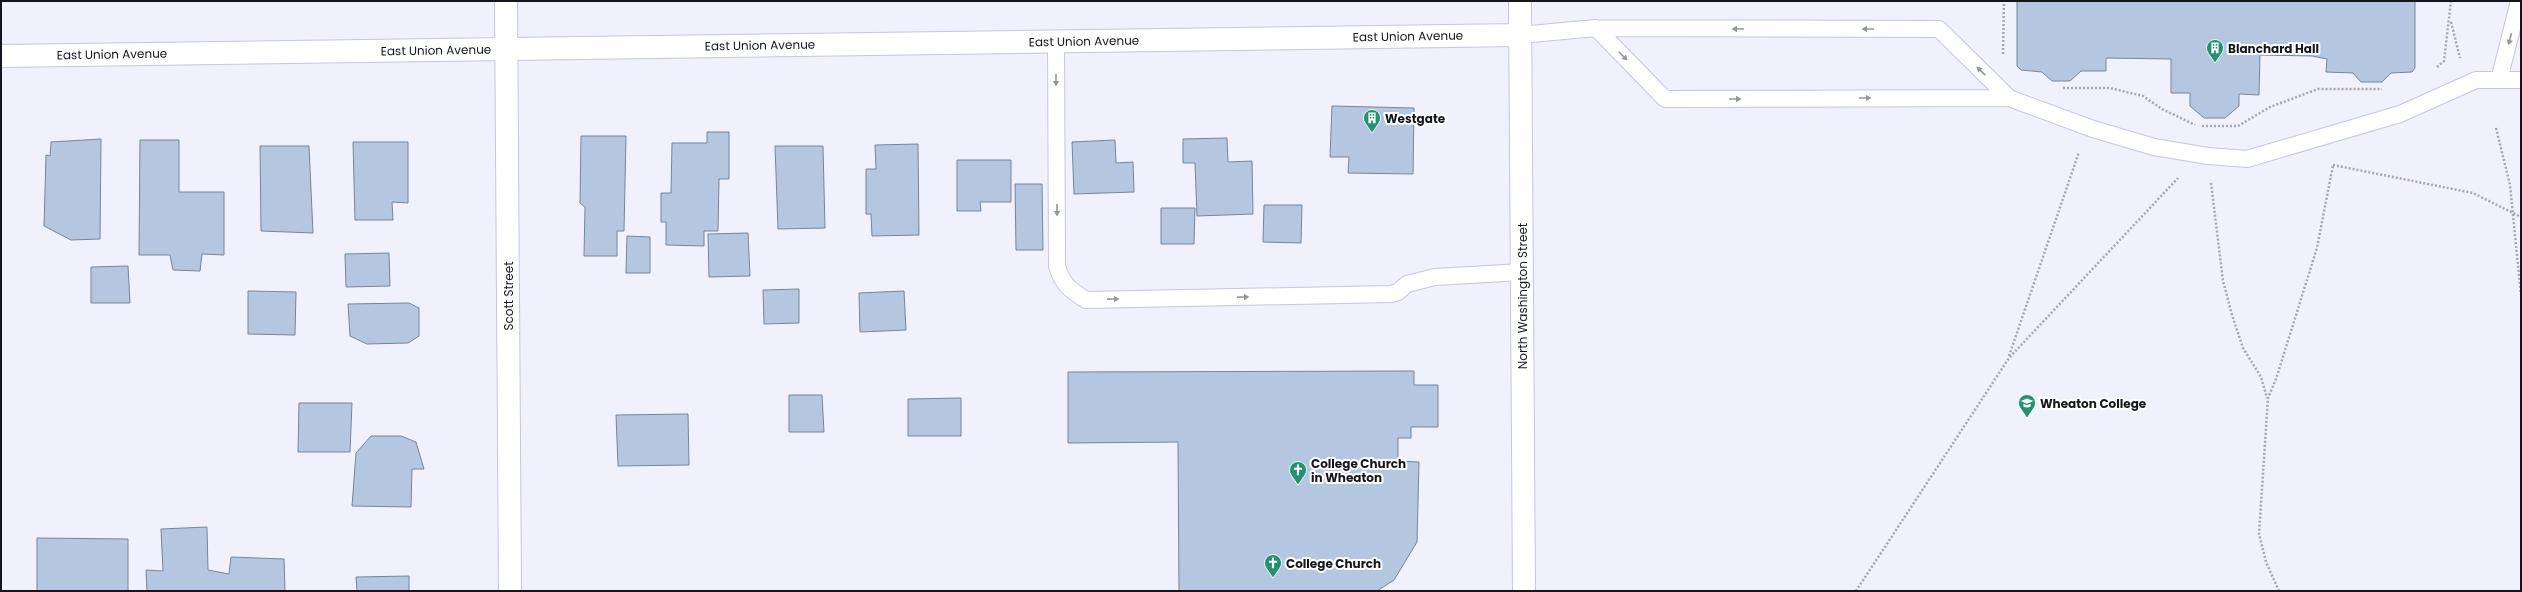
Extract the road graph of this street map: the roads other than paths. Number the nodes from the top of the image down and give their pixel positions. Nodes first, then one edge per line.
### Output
1 (506, 1) edge
2 (1520, 1) edge
3 (2519, 1) edge
4 (1596, 28) junction
5 (1520, 35) junction
6 (1056, 41) junction
7 (506, 49) junction
8 (1, 56) edge
9 (2499, 80) junction
10 (2521, 80) edge
11 (2010, 98) junction
12 (1522, 272) junction
13 (510, 591) edge
14 (1524, 591) edge

1 - 7 street, Scott Street
2 - 5 street, North Washington Street
3 -> 9 lane
4 - 5 lane
11 -> 4 lane
4 -> 11 lane
5 - 6 street, East Union Avenue
5 - 12 street, North Washington Street
6 - 7 street, East Union Avenue
6 -> 12 lane
7 - 8 street, East Union Avenue
7 - 13 street, Scott Street
9 - 10 lane
9 - 11 lane
12 - 14 street, North Washington Street

